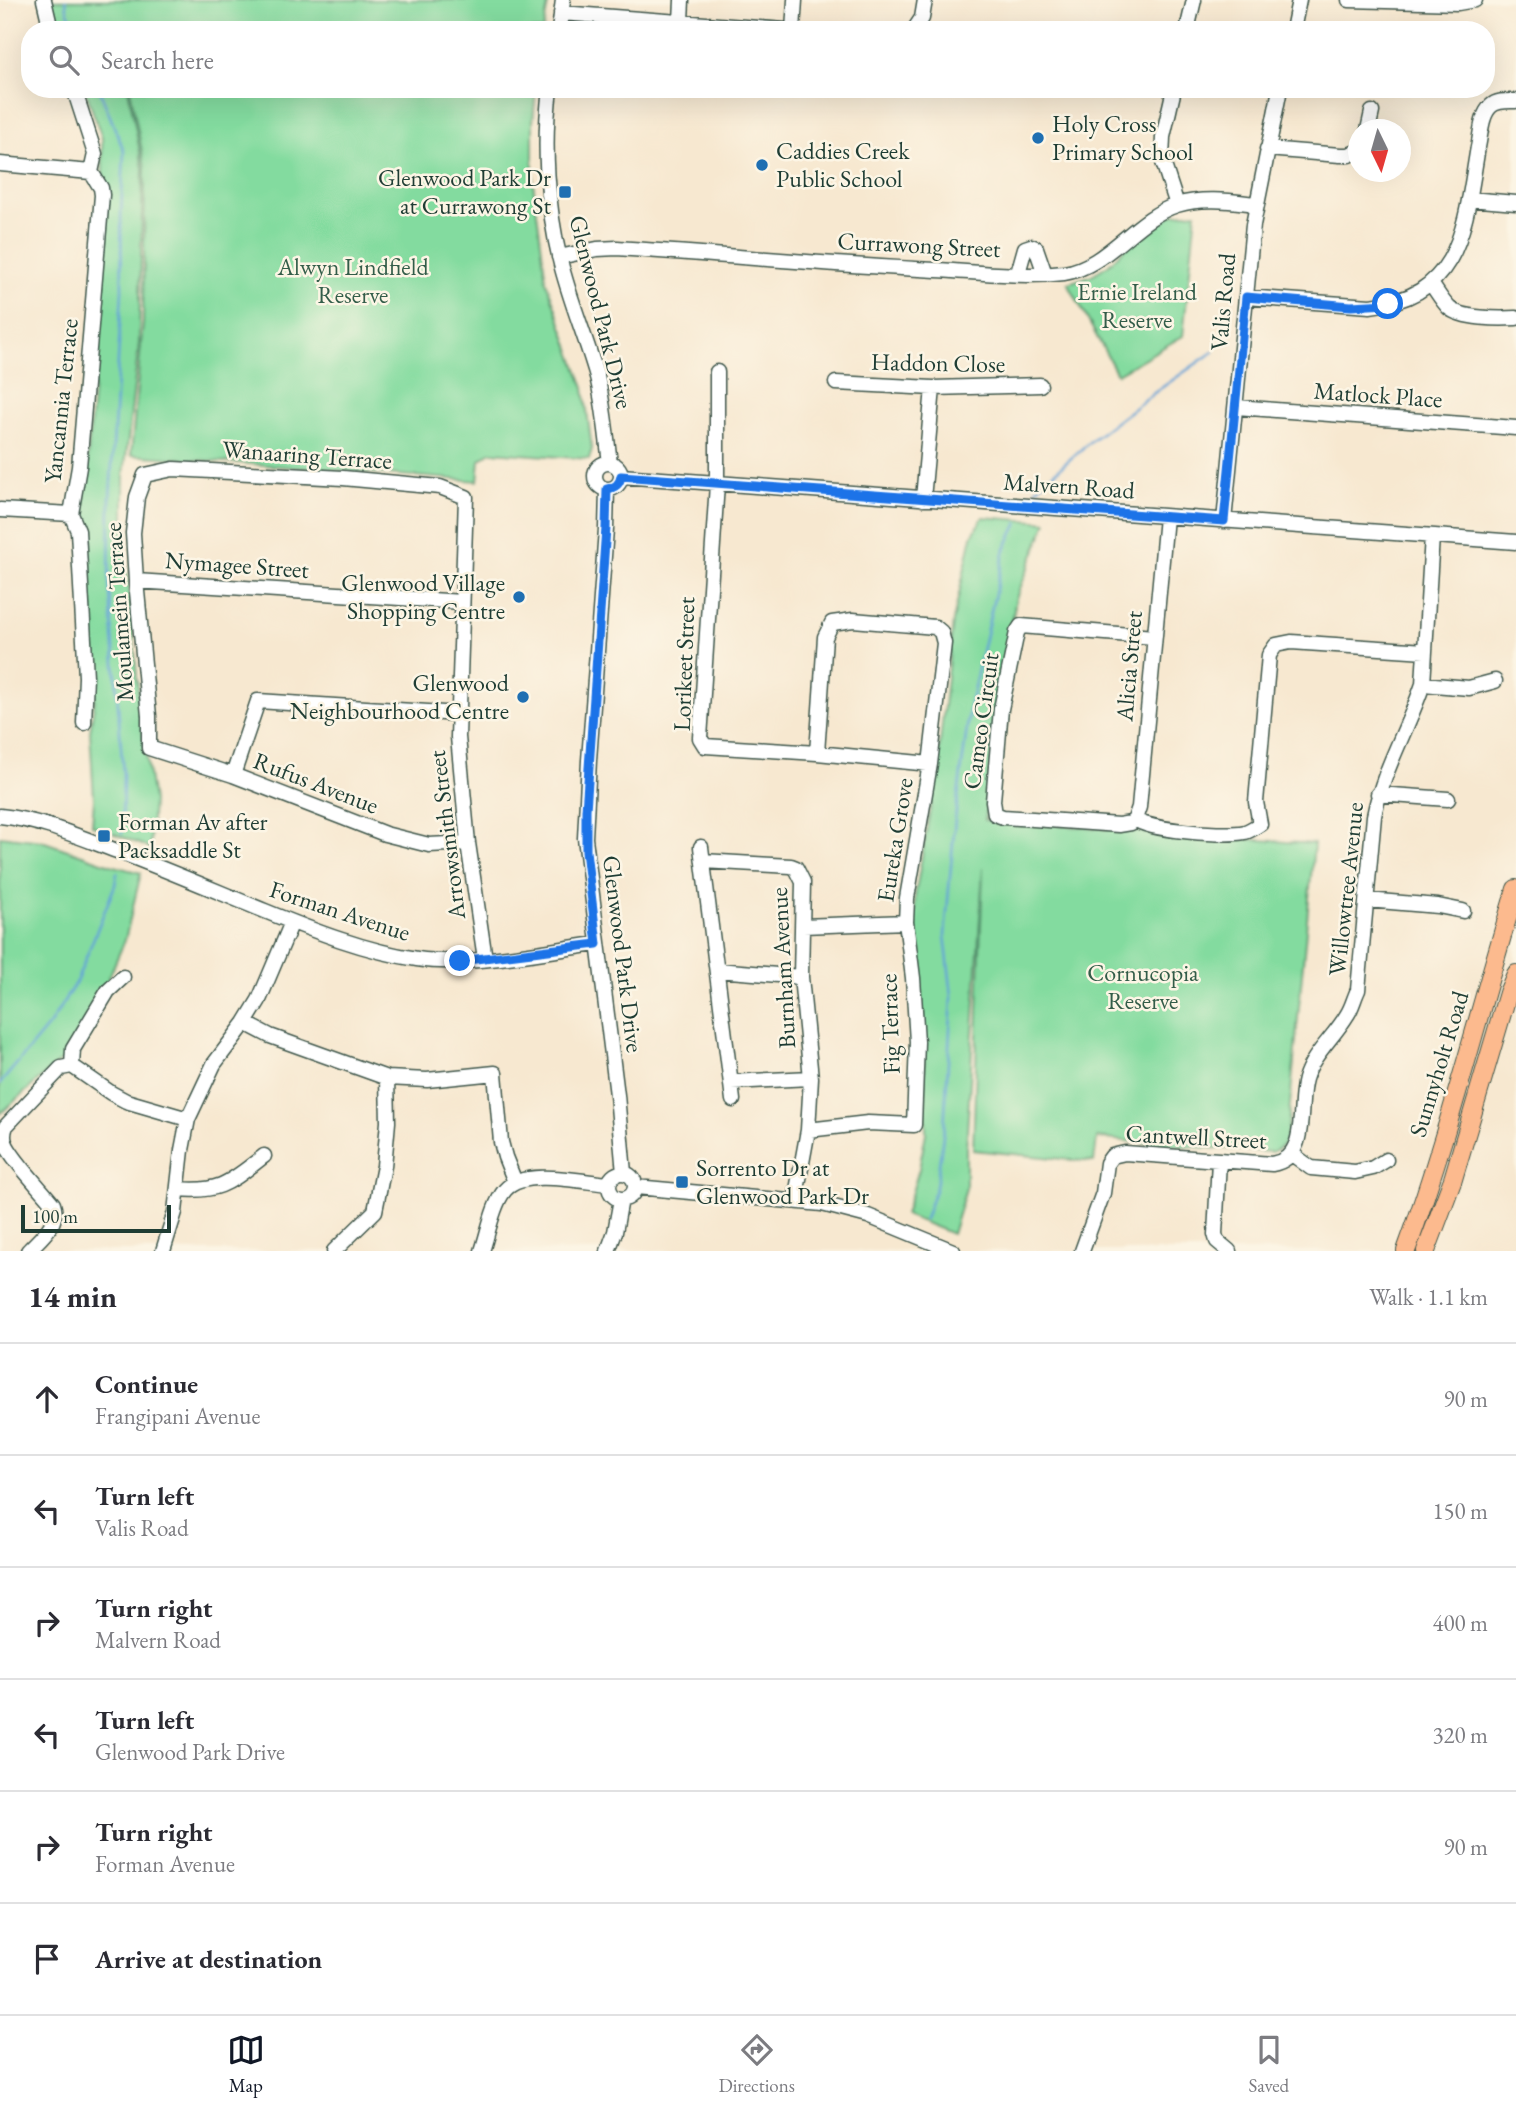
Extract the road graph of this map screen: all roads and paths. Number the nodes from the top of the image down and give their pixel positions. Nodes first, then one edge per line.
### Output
1 (44, 0) edge
2 (682, 0) edge
3 (795, 0) edge
4 (925, 0) edge
5 (1194, 0) edge
6 (1299, 0) edge
7 (1349, 0) edge
8 (1475, 0) edge
9 (562, 6) edge
10 (49, 21) edge
11 (681, 21) joint
12 (794, 21) edge
13 (920, 21) edge
14 (1189, 21) edge
15 (1295, 21) edge
16 (77, 98) edge
17 (550, 98) edge
18 (1172, 98) edge
19 (1278, 98) edge
20 (1516, 101) edge
21 (1372, 113) dead end
22 (1371, 119) edge
23 (1267, 149) junction
24 (1348, 155) edge
25 (0, 164) edge
26 (91, 172) junction
27 (1469, 199) junction
28 (1516, 203) edge
29 (1256, 204) junction
30 (1177, 205) junction
31 (559, 257) junction
32 (1018, 273) junction
33 (1045, 274) junction
34 (1432, 285) junction
35 (1246, 297) junction
36 (1516, 318) edge
37 (717, 372) dead end
38 (836, 383) dead end
39 (1040, 385) dead end
40 (933, 388) junction
41 (1236, 407) junction
42 (1516, 428) edge
43 (610, 463) junction
44 (145, 475) joint
45 (621, 476) junction
46 (717, 484) junction
47 (607, 489) junction
48 (466, 497) joint
49 (923, 499) junction
50 (0, 510) edge
51 (71, 513) junction
52 (1166, 517) junction
53 (1224, 521) junction
54 (1432, 536) junction
55 (1515, 542) edge
56 (136, 581) junction
57 (462, 602) junction
58 (1154, 637) junction
59 (1425, 651) junction
60 (1495, 681) dead end
61 (1423, 684) junction
62 (458, 714) junction
63 (84, 723) dead end
64 (149, 748) joint
65 (817, 753) junction
66 (930, 764) junction
67 (233, 775) junction
68 (1378, 794) junction
69 (1448, 799) dead end
70 (0, 816) edge
71 (1135, 819) junction
72 (468, 843) junction
73 (1516, 889) edge
74 (1367, 900) junction
75 (1462, 911) dead end
76 (292, 922) junction
77 (906, 922) junction
78 (803, 926) junction
79 (1510, 933) edge
80 (597, 944) junction
81 (1497, 953) junction
82 (1516, 954) edge
83 (485, 959) junction
84 (717, 970) junction
85 (1516, 974) edge
86 (123, 977) dead end
87 (801, 977) junction
88 (1512, 990) edge
89 (245, 1023) junction
90 (72, 1066) junction
91 (387, 1079) junction
92 (811, 1079) junction
93 (731, 1082) junction
94 (733, 1100) dead end
95 (188, 1119) junction
96 (808, 1130) junction
97 (2, 1138) edge
98 (1292, 1154) junction
99 (264, 1156) dead end
100 (1386, 1160) dead end
101 (1219, 1161) junction
102 (624, 1173) junction
103 (515, 1182) junction
104 (609, 1184) junction
105 (636, 1187) junction
106 (179, 1189) junction
107 (621, 1199) junction
108 (795, 1201) junction
109 (29, 1251) edge
110 (163, 1251) edge
111 (334, 1251) edge
112 (482, 1251) edge
113 (608, 1251) edge
114 (953, 1251) edge
115 (1082, 1251) edge
116 (1229, 1251) edge
117 (1406, 1251) edge
118 (1426, 1251) edge

1 - 10 street
2 - 11 street
3 - 12 street
4 - 13 street
5 - 14 street
6 - 15 street
7 - 8 street
9 - 11 street
16 - 26 street, Yancannia Terrace
17 - 31 street, Glenwood Park Drive
18 - 30 street
19 - 23 street, Valis Road
20 - 27 street
21 - 22 street
23 - 24 street
23 - 29 street, Valis Road
25 - 26 street
26 - 51 street, Yancannia Terrace
27 - 28 street
27 - 34 street
29 - 30 street, Currawong Street
29 - 35 street, Valis Road
30 - 33 street, Currawong Street
31 - 32 street, Currawong Street
31 - 43 street, Glenwood Park Drive
32 - 33 street, Currawong Street
32 - 33 street
34 - 35 street
34 - 36 street
35 - 41 street, Valis Road
37 - 46 street
38 - 40 street, Haddon Close
39 - 40 street, Haddon Close
40 - 49 street
41 - 42 street, Matlock Place
41 - 53 street, Valis Road
43 - 45 street
43 - 47 street
44 - 48 street, Wanaaring Terrace
44 - 56 street, Moulamein Terrace
45 - 46 street, Malvern Road
45 - 47 street
46 - 49 street, Malvern Road
46 - 65 street, Lorikeet Street
47 - 80 street, Glenwood Park Drive
48 - 57 street, Arrowsmith Street
49 - 52 street, Malvern Road
50 - 51 street
51 - 63 street, Yancannia Terrace
52 - 53 street, Malvern Road
52 - 58 street, Alicia Street
53 - 54 street, Malvern Road
54 - 55 street, Malvern Road
54 - 59 street, Willowtree Avenue
56 - 57 street, Nymagee Street
56 - 64 street, Moulamein Terrace
57 - 62 street, Arrowsmith Street
58 - 71 street, Alicia Street
58 - 71 street, Cameo Circuit
59 - 61 street, Willowtree Avenue
59 - 71 street
60 - 61 street
61 - 68 street, Willowtree Avenue
62 - 67 street
62 - 72 street, Arrowsmith Street
64 - 67 street, Rufus Avenue
65 - 66 street, Lorikeet Street
65 - 66 street, Eureka Grove
66 - 77 street, Eureka Grove
67 - 72 street, Rufus Avenue
68 - 69 street
68 - 74 street, Willowtree Avenue
70 - 76 street, Forman Avenue
72 - 83 street, Arrowsmith Street
73 - 79 main road, Sunnyholt Road
74 - 75 street
74 - 98 street, Willowtree Avenue
76 - 83 street, Forman Avenue
76 - 89 street
77 - 78 street
77 - 96 street, Fig Terrace
78 - 84 street, Burnham Avenue
78 - 87 street, Burnham Avenue
79 - 81 main road, Sunnyholt Road
80 - 83 street, Forman Avenue
80 - 102 street, Glenwood Park Drive
81 - 82 main road
81 - 117 main road, Sunnyholt Road
84 - 87 street
84 - 93 street
85 - 88 main road, Sunnyholt Road
86 - 90 street
87 - 92 street, Burnham Avenue
88 - 118 main road, Sunnyholt Road
89 - 91 street
89 - 95 street
90 - 95 street
90 - 97 street
91 - 103 street
91 - 111 street
92 - 93 street
92 - 96 street, Burnham Avenue
93 - 94 street
95 - 106 street
96 - 108 street, Burnham Avenue
97 - 109 street
98 - 100 street
98 - 101 street, Cantwell Street
99 - 106 street
101 - 115 street, Cantwell Street
101 - 116 street
102 - 104 street
102 - 105 street
103 - 104 street
103 - 112 street
104 - 107 street
105 - 107 street
105 - 108 street
106 - 110 street
107 - 113 street
108 - 114 street

